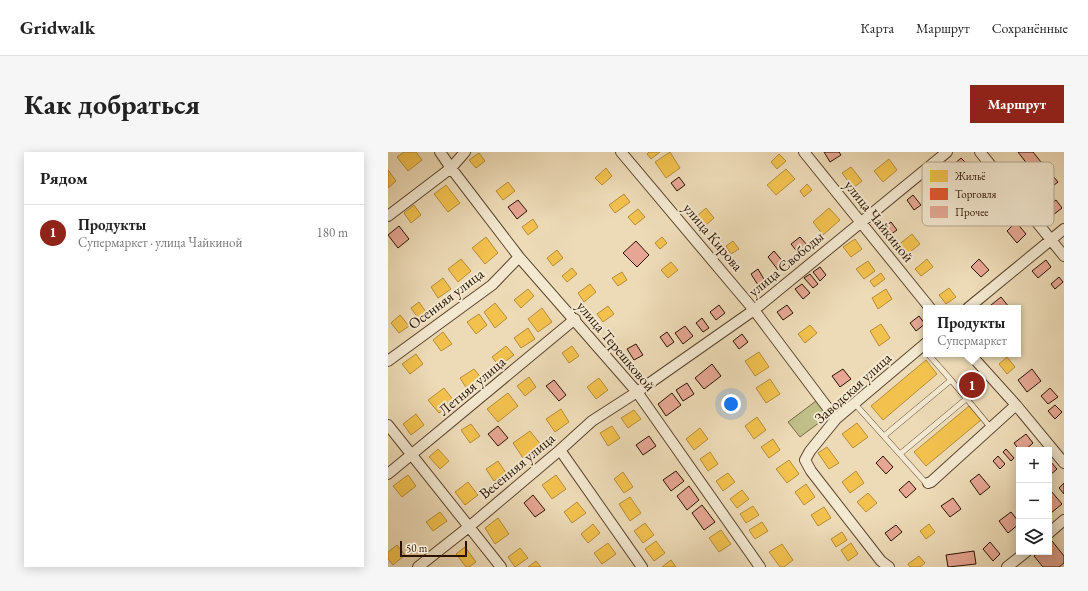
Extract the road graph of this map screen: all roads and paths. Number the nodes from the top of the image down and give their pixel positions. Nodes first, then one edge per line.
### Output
1 (440, 152) edge
2 (465, 152) edge
3 (622, 152) edge
4 (804, 152) edge
5 (947, 152) edge
6 (980, 152) edge
7 (935, 162) edge
8 (988, 162) edge
9 (450, 168) junction
10 (922, 172) edge
11 (388, 216) edge
12 (860, 222) junction
13 (1040, 226) edge
14 (1064, 229) edge
15 (1051, 240) junction
16 (1064, 256) edge
17 (519, 257) junction
18 (928, 305) edge
19 (972, 305) edge
20 (754, 310) junction
21 (575, 320) junction
22 (923, 351) edge
23 (932, 357) edge
24 (973, 357) edge
25 (388, 361) edge
26 (951, 380) junction
27 (637, 392) junction
28 (966, 399) junction
29 (855, 404) junction
30 (1016, 405) junction
31 (836, 419) junction
32 (388, 425) edge
33 (991, 428) junction
34 (884, 436) junction
35 (560, 450) junction
36 (900, 454) junction
37 (412, 455) junction
38 (1064, 463) edge
39 (388, 474) edge
40 (928, 483) joint
41 (1064, 520) edge
42 (470, 526) junction
43 (1052, 530) edge
44 (1022, 555) edge
45 (418, 567) edge
46 (501, 567) edge
47 (642, 567) edge
48 (760, 567) edge
49 (889, 567) edge
50 (1008, 567) edge

1 - 9 street, улица Терешковой
2 - 9 street
3 - 20 street, улица Кирова
4 - 12 street, улица Чайкиной
5 - 7 street, улица Свободы
6 - 8 street
9 - 11 street
9 - 17 street, улица Терешковой
10 - 12 street, улица Свободы
12 - 18 street, улица Чайкиной
12 - 20 street, улица Свободы
13 - 15 street
14 - 15 street
15 - 16 street
15 - 19 street
17 - 21 street, улица Терешковой
17 - 25 street, Осенняя улица
20 - 27 street, улица Свободы
20 - 31 street, улица Кирова
21 - 27 street, улица Терешковой
21 - 37 street, Летняя улица
22 - 29 street, Заводская улица
23 - 26 lane
24 - 30 street
26 - 28 lane
26 - 34 lane
27 - 35 street, Весенняя улица
27 - 48 street, улица Терешковой
28 - 33 lane
28 - 36 lane
29 - 31 street, Заводская улица
29 - 34 lane
30 - 33 street
30 - 38 street
31 - 49 street, Заводская улица
32 - 37 street
33 - 40 street
34 - 36 lane
35 - 42 street, Весенняя улица
35 - 47 street
36 - 40 lane
37 - 39 street, Летняя улица
37 - 42 street
41 - 43 street
42 - 45 street, Весенняя улица
42 - 46 street
44 - 50 street

